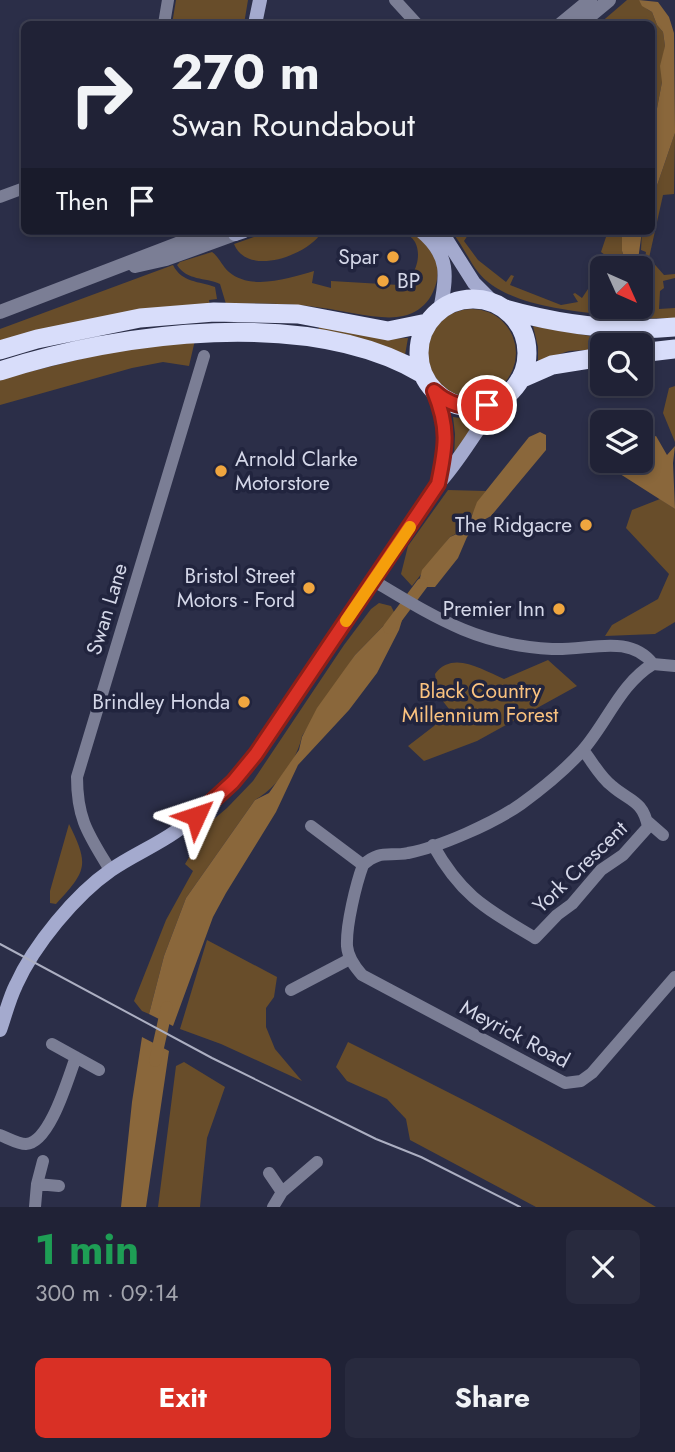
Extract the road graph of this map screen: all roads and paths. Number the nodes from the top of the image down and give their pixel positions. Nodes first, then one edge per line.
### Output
1 (168, 0) edge
2 (260, 0) edge
3 (395, 0) edge
4 (590, 0) edge
5 (609, 0) edge
6 (164, 21) edge
7 (256, 21) edge
8 (408, 21) edge
9 (565, 21) edge
10 (584, 21) edge
11 (21, 189) edge
12 (0, 197) edge
13 (200, 235) edge
14 (229, 235) edge
15 (425, 235) edge
16 (444, 235) edge
17 (116, 268) junction
18 (500, 307) junction
19 (0, 312) edge
20 (434, 317) junction
21 (675, 327) edge
22 (675, 349) edge
23 (0, 350) edge
24 (653, 352) edge
25 (204, 356) dead end
26 (590, 359) edge
27 (0, 371) edge
28 (423, 374) junction
29 (520, 379) junction
30 (434, 391) junction
31 (502, 398) junction
32 (438, 484) junction
33 (374, 580) junction
34 (653, 664) junction
35 (675, 666) edge
36 (583, 750) junction
37 (647, 821) junction
38 (311, 826) dead end
39 (663, 835) dead end
40 (433, 845) junction
41 (363, 865) junction
42 (110, 870) junction
43 (535, 938) junction
44 (545, 947) dead end
45 (350, 959) junction
46 (675, 977) edge
47 (291, 990) dead end
48 (0, 1029) edge
49 (52, 1044) dead end
50 (76, 1058) junction
51 (99, 1070) dead end
52 (0, 1135) edge
53 (43, 1161) dead end
54 (317, 1161) dead end
55 (268, 1173) dead end
56 (37, 1184) junction
57 (59, 1186) dead end
58 (282, 1192) junction
59 (34, 1207) edge
60 (273, 1207) edge

1 - 6 street
2 - 7 main road
3 - 8 street
4 - 9 street
5 - 10 street
11 - 12 street
13 - 17 street
14 - 17 street
15 - 20 main road
16 - 18 main road
17 - 19 street
18 - 20 highway
18 - 21 highway
18 - 29 highway
20 - 23 highway
20 - 28 highway
22 - 24 highway
25 - 42 street, Swan Lane
26 - 29 highway
27 - 28 highway
28 - 30 highway
29 - 31 highway
30 - 31 highway
30 - 32 main road
31 - 32 main road
32 - 33 main road
33 - 34 street
33 - 42 main road
34 - 35 street
34 - 36 street
36 - 37 street, York Crescent
36 - 40 street
37 - 39 street
37 - 43 street, York Crescent
38 - 41 street
40 - 41 street
40 - 43 street, York Crescent
41 - 45 street
42 - 48 main road
43 - 44 street
45 - 46 street, Meyrick Road
45 - 47 street
49 - 50 street
50 - 51 street
50 - 52 street
53 - 56 street
54 - 58 street
55 - 58 street
56 - 57 street
56 - 59 street
58 - 60 street

